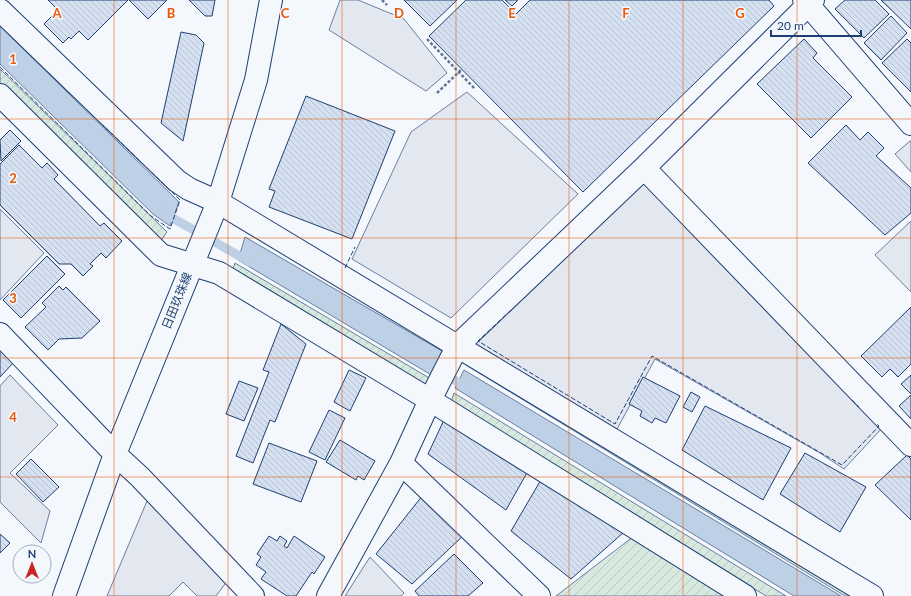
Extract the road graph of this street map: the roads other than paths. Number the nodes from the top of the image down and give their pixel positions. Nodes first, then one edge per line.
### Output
1 (272, 0) edge
2 (808, 2) edge
3 (0, 10) edge
4 (0, 95) edge
5 (911, 124) edge
6 (644, 168) junction
7 (218, 202) junction
8 (192, 265) junction
9 (0, 334) edge
10 (458, 345) junction
11 (430, 400) junction
12 (911, 445) edge
13 (115, 454) junction
14 (401, 463) junction
15 (64, 596) edge
16 (253, 596) edge
17 (328, 596) edge
18 (539, 596) edge
19 (745, 596) edge
20 (872, 596) edge

1 - 7 street, 日田玖珠線
2 - 5 street
2 - 6 street
3 - 7 street
4 - 8 street
6 - 10 street
6 - 12 street
7 - 8 street, 日田玖珠線
7 - 10 street
8 - 11 street
8 - 13 street, 日田玖珠線
9 - 13 street
10 - 11 street
10 - 20 street
11 - 14 street
11 - 19 street
13 - 15 street, 日田玖珠線
13 - 16 street
14 - 17 street
14 - 18 street

